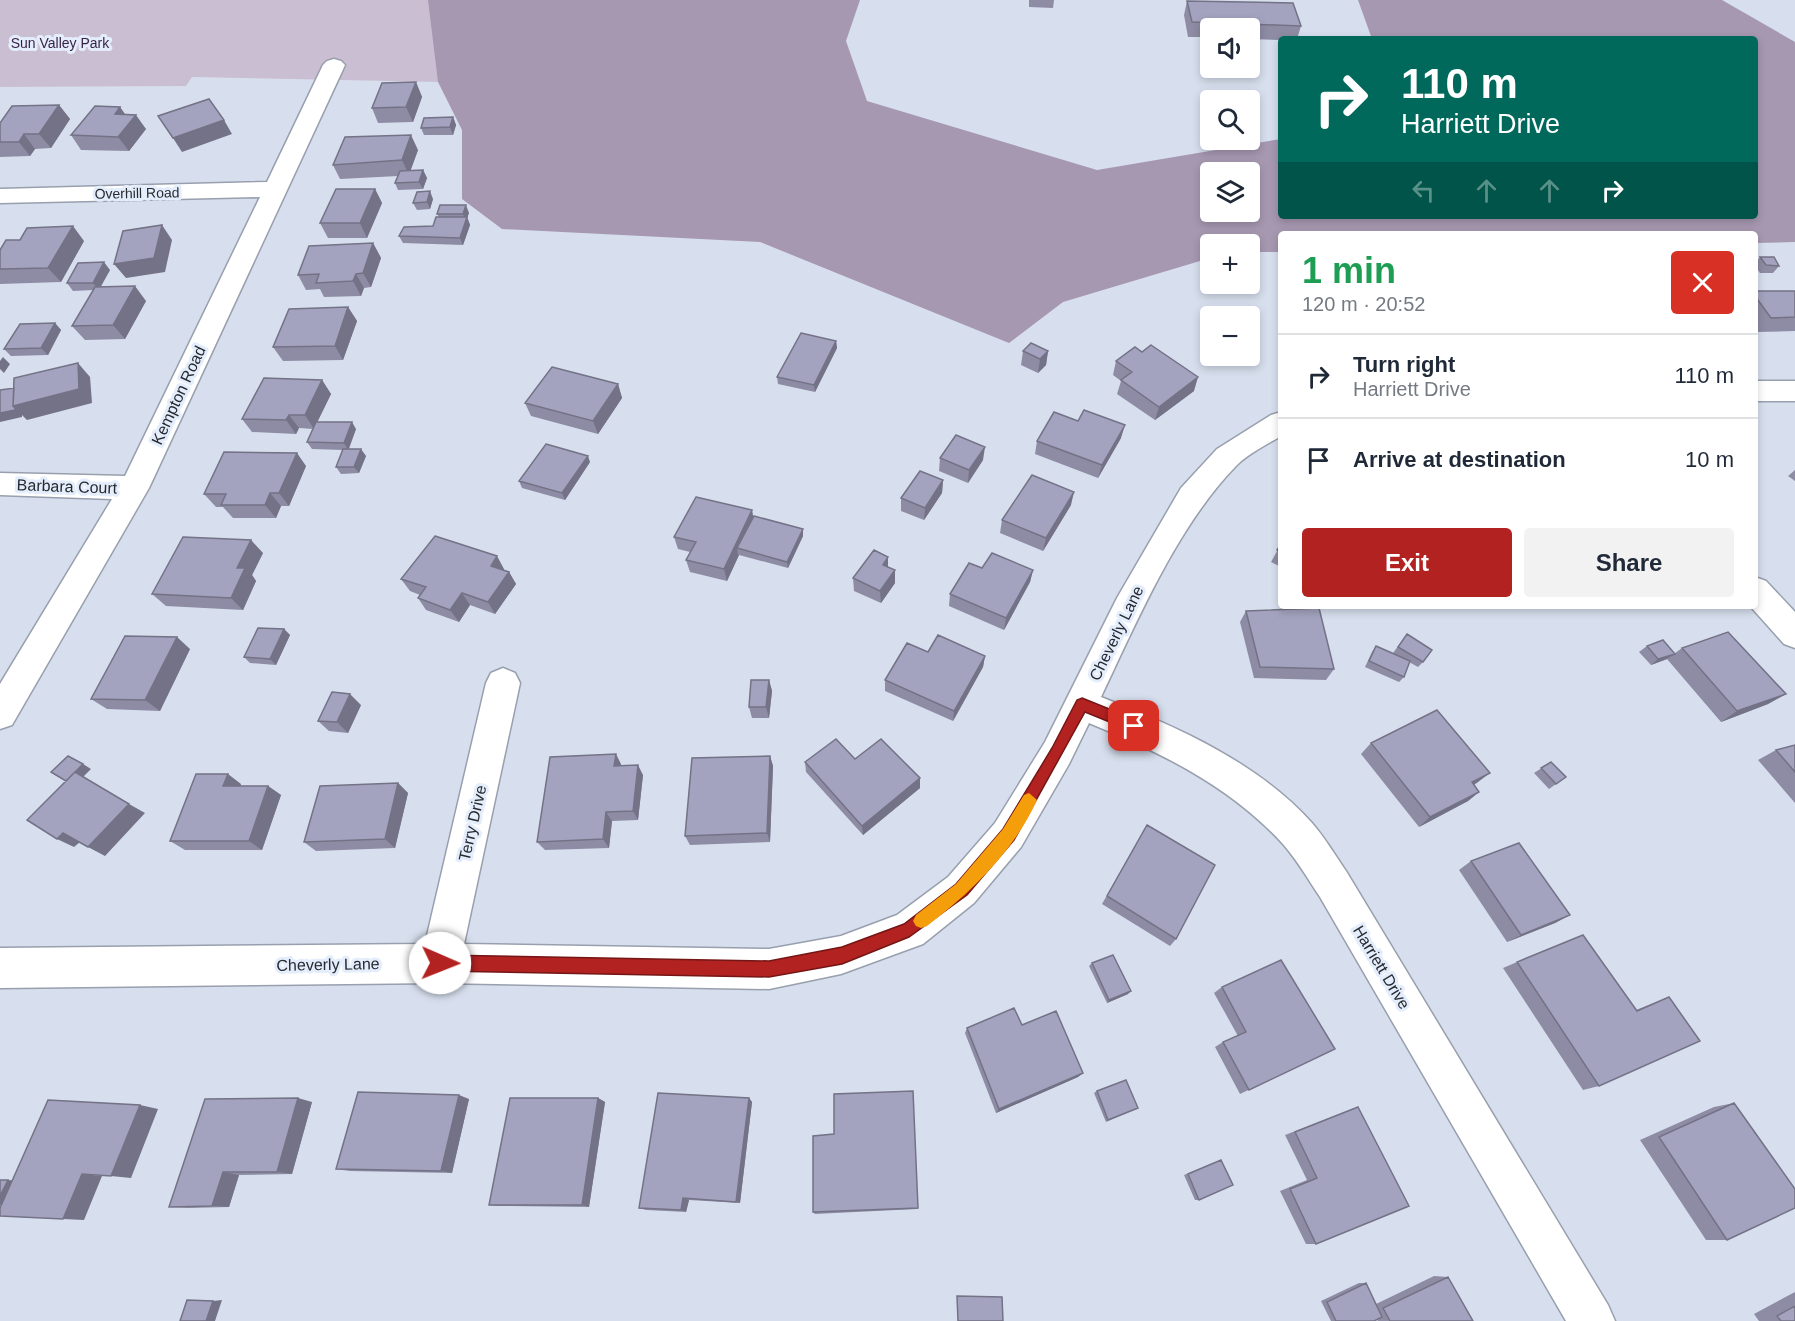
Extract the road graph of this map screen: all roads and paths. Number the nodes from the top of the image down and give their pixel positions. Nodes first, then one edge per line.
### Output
1 (334, 65) dead end
2 (274, 189) junction
3 (0, 196) edge
4 (1758, 391) edge
5 (1795, 391) edge
6 (1278, 424) edge
7 (0, 484) edge
8 (134, 488) junction
9 (1758, 593) edge
10 (1795, 634) edge
11 (503, 683) dead end
12 (1082, 704) junction
13 (0, 714) edge
14 (440, 963) junction
15 (0, 968) edge
16 (1592, 1321) edge

1 - 2 street, Kempton Road
2 - 3 street, Overhill Road
2 - 8 street, Kempton Road
4 - 5 street
6 - 12 street, Cheverly Lane
7 - 8 street, Barbara Court
8 - 13 street, Kempton Road
9 - 10 street
11 - 14 street, Terry Drive
12 - 14 street, Cheverly Lane
12 - 16 street, Harriett Drive
14 - 15 street, Cheverly Lane

